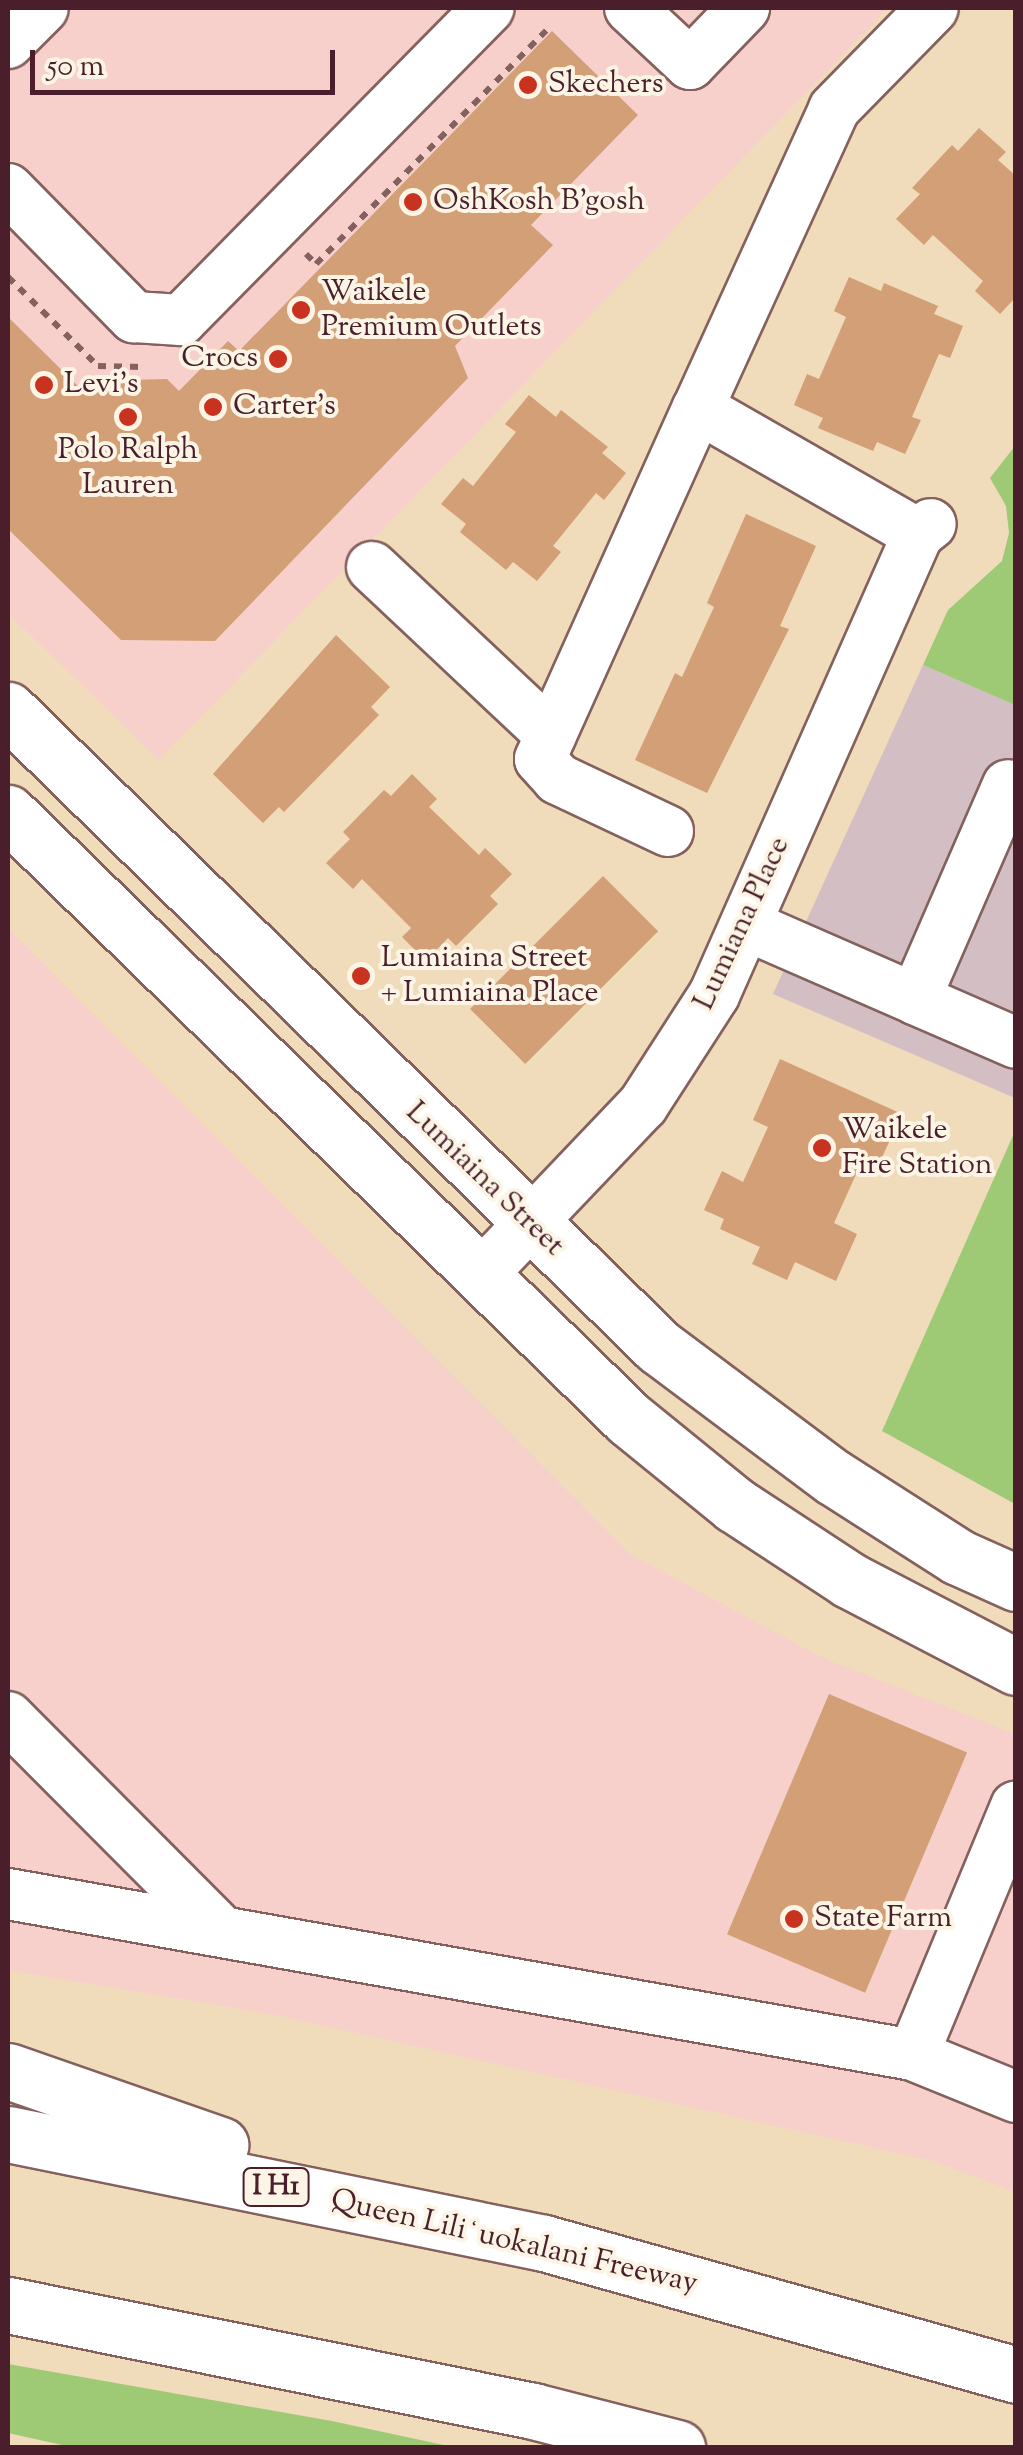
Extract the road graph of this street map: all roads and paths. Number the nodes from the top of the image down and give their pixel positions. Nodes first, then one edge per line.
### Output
1 (43, 8) edge
2 (489, 8) edge
3 (630, 8) edge
4 (744, 8) edge
5 (933, 8) edge
6 (8, 44) edge
7 (8, 189) edge
8 (698, 408) junction
9 (372, 567) dead end
10 (8, 710) edge
11 (551, 736) junction
12 (1008, 785) dead end
13 (8, 813) edge
14 (668, 831) dead end
15 (746, 925) junction
16 (915, 999) junction
17 (1016, 1043) edge
18 (530, 1228) junction
19 (480, 1276) junction
20 (1016, 1583) edge
21 (1016, 1667) edge
22 (8, 1717) edge
23 (1016, 1806) edge
24 (8, 1894) edge
25 (218, 1928) junction
26 (913, 2055) junction
27 (8, 2072) edge
28 (1016, 2098) edge
29 (8, 2134) edge
30 (544, 2243) junction
31 (8, 2305) edge
32 (8, 2320) edge
33 (187, 2340) junction
34 (1016, 2375) edge
35 (677, 2448) edge

1 - 6 street
2 - 7 street
3 - 4 street
5 - 8 street
8 - 11 street
8 - 15 street, Lumiana Place
9 - 11 street
10 - 18 main road, Lumiaina Street
11 - 14 street
12 - 16 street
13 - 19 main road
15 - 16 street
15 - 18 street, Lumiana Place
16 - 17 street
18 - 19 street, Lumiana Place
18 - 20 main road, Lumiaina Street
19 - 21 main road
22 - 25 street
23 - 26 street
24 - 25 street
25 - 26 street
26 - 28 street
27 - 30 main road
29 - 30 main road, Queen Liliʻuokalani Freeway / I H1
30 - 34 main road, Queen Liliʻuokalani Freeway / I H1
31 - 33 main road
32 - 33 main road
33 - 35 main road

